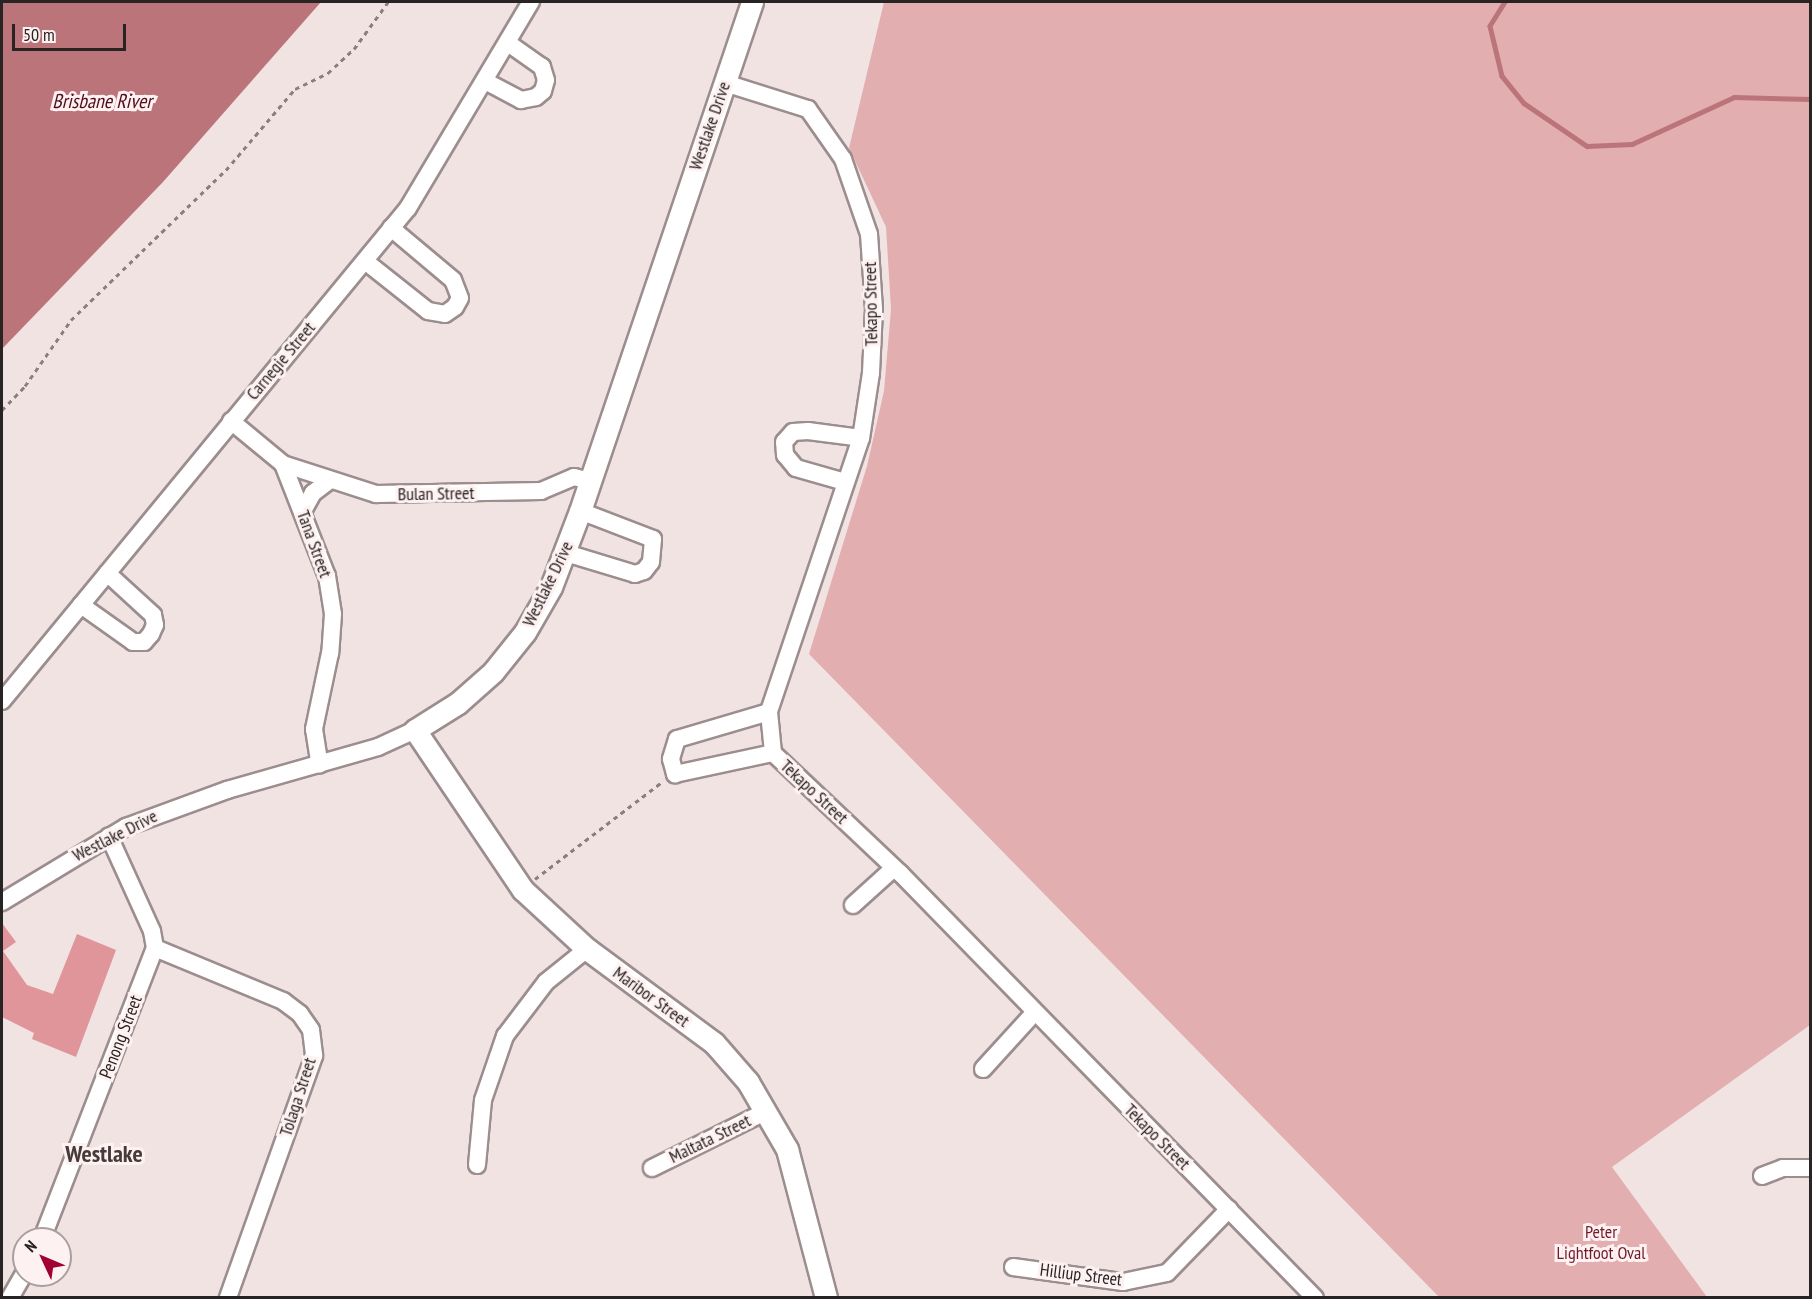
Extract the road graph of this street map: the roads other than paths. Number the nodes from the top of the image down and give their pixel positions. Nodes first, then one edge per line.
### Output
1 (531, 2) edge
2 (752, 2) edge
3 (508, 43) junction
4 (485, 81) junction
5 (725, 83) junction
6 (391, 228) junction
7 (365, 261) junction
8 (231, 421) junction
9 (861, 438) junction
10 (283, 464) junction
11 (330, 480) junction
12 (590, 481) junction
13 (845, 482) junction
14 (303, 511) junction
15 (580, 511) junction
16 (566, 553) junction
17 (107, 573) junction
18 (81, 605) junction
19 (2, 701) edge
20 (770, 712) junction
21 (415, 730) junction
22 (773, 753) junction
23 (320, 765) junction
24 (109, 836) junction
25 (894, 868) junction
26 (2, 902) edge
27 (853, 905) dead end
28 (155, 948) junction
29 (587, 949) junction
30 (1034, 1013) junction
31 (983, 1069) dead end
32 (767, 1111) junction
33 (477, 1164) dead end
34 (652, 1168) dead end
35 (1810, 1168) edge
36 (1762, 1176) dead end
37 (1228, 1209) junction
38 (47, 1227) edge
39 (1013, 1267) dead end
40 (228, 1298) edge
41 (826, 1298) edge
42 (1315, 1298) edge

1 - 3 street, Carnegie Street
2 - 5 street, Westlake Drive
3 - 4 street, Carnegie Street
3 - 4 street
4 - 6 street, Carnegie Street
5 - 9 street, Tekapo Street
5 - 12 street, Westlake Drive
6 - 7 street, Carnegie Street
6 - 7 street
7 - 8 street, Carnegie Street
8 - 10 street, Tana Street
8 - 17 street, Carnegie Street
9 - 13 street, Tekapo Street
9 - 13 street
10 - 11 street, Bulan Street
10 - 14 street, Tana Street
11 - 12 street, Bulan Street
11 - 14 street
12 - 15 street, Westlake Drive
13 - 20 street, Tekapo Street
14 - 23 street, Tana Street
15 - 16 street, Westlake Drive
15 - 16 street
16 - 21 street, Westlake Drive
17 - 18 street, Carnegie Street
17 - 18 street
18 - 19 street, Carnegie Street
20 - 22 street, Tekapo Street
20 - 22 street
21 - 23 street, Westlake Drive
21 - 29 street, Maribor Street
22 - 25 street, Tekapo Street
23 - 24 street, Westlake Drive
24 - 26 street, Westlake Drive
24 - 28 street
25 - 27 street
25 - 30 street, Tekapo Street
28 - 38 street, Penong Street
28 - 40 street, Tolaga Street
29 - 32 street, Maribor Street
29 - 33 street
30 - 31 street
30 - 37 street, Tekapo Street
32 - 34 street, Maltata Street
32 - 41 street, Maribor Street
35 - 36 street
37 - 39 street, Hilliup Street
37 - 42 street, Tekapo Street

